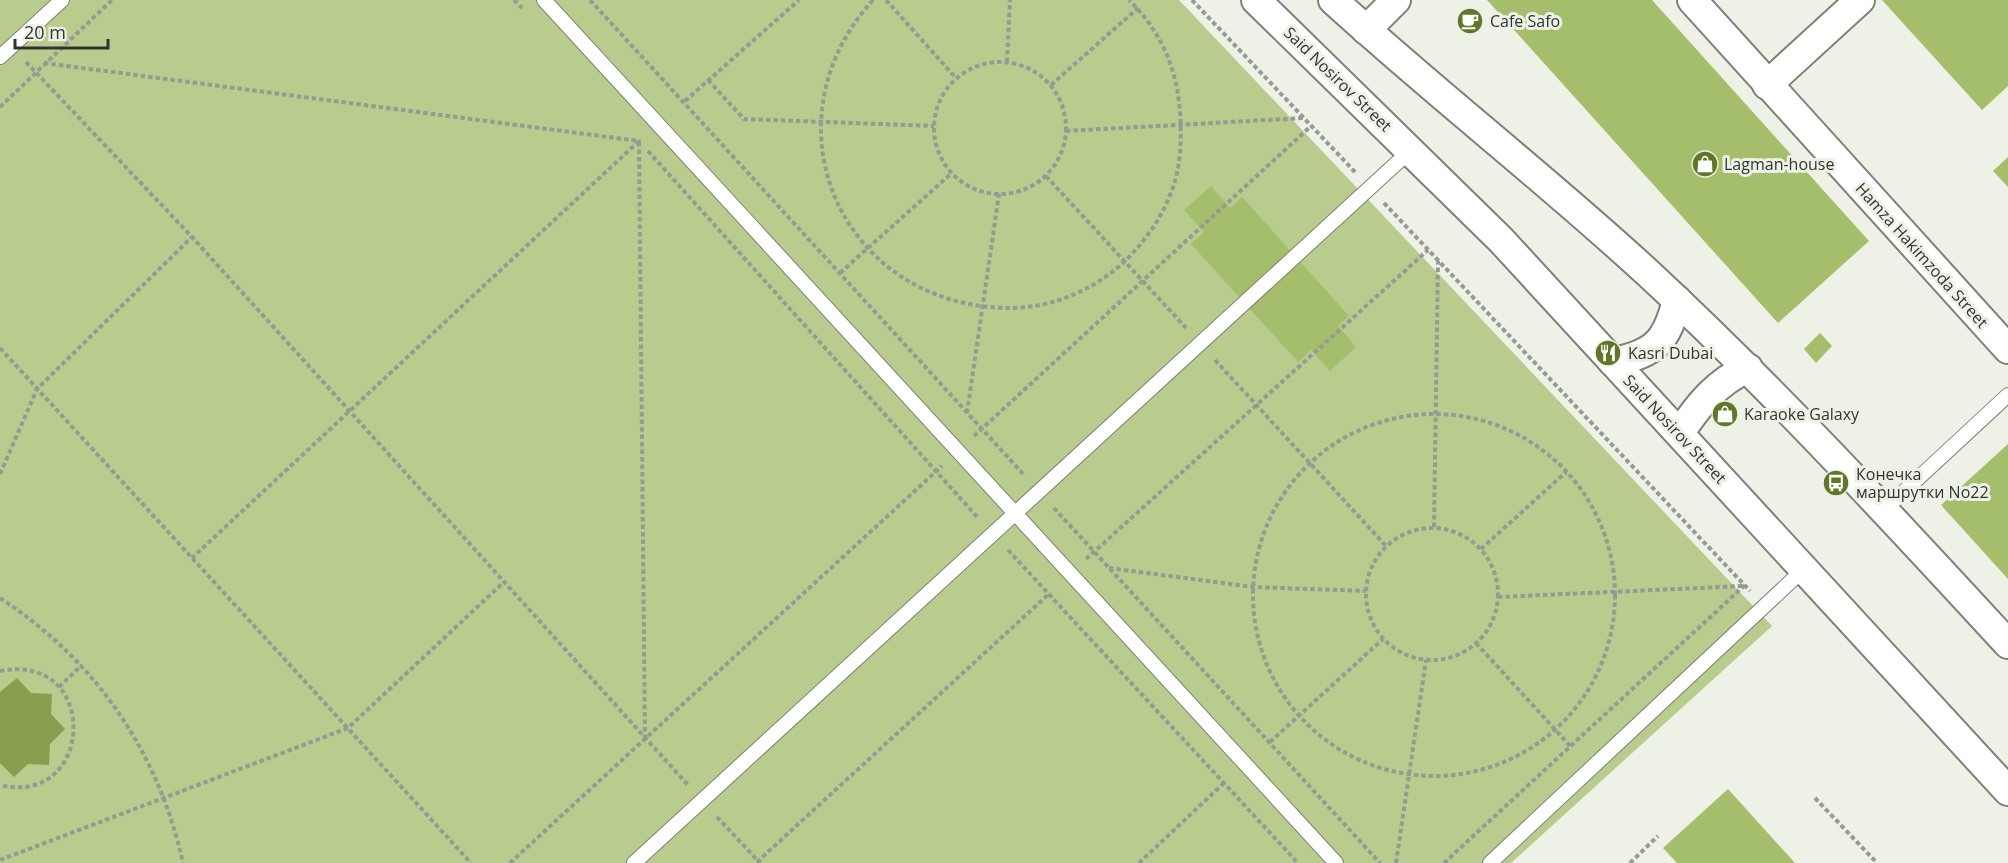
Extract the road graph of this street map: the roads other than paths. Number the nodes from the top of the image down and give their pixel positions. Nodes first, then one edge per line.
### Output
1 (62, 0) edge
2 (544, 0) edge
3 (1256, 0) edge
4 (1333, 0) edge
5 (1396, 0) edge
6 (1692, 0) edge
7 (1860, 0) edge
8 (1366, 30) junction
9 (0, 57) edge
10 (1767, 85) junction
11 (1411, 150) junction
12 (1677, 300) junction
13 (2008, 349) edge
14 (1613, 362) junction
15 (1748, 369) junction
16 (2008, 395) edge
17 (1680, 433) junction
18 (1884, 510) junction
19 (1016, 513) junction
20 (1804, 569) junction
21 (2008, 644) edge
22 (2008, 791) edge
23 (634, 863) edge
24 (1336, 863) edge
25 (1490, 863) edge

1 - 9 lane
2 - 19 lane
3 - 11 street, Said Nosirov Street
4 - 8 street
5 - 8 street
6 - 10 street, Hamza Hakimzoda Street
7 - 10 street
8 - 12 street
10 - 13 street, Hamza Hakimzoda Street
11 - 14 street, Said Nosirov Street
11 - 19 lane
12 - 14 street
12 - 15 street
14 - 17 street, Said Nosirov Street
15 - 17 street
15 - 18 street
16 - 18 lane
17 - 20 street, Said Nosirov Street
18 - 21 street
19 - 23 lane
19 - 24 lane
20 - 22 street, Said Nosirov Street
20 - 25 lane

